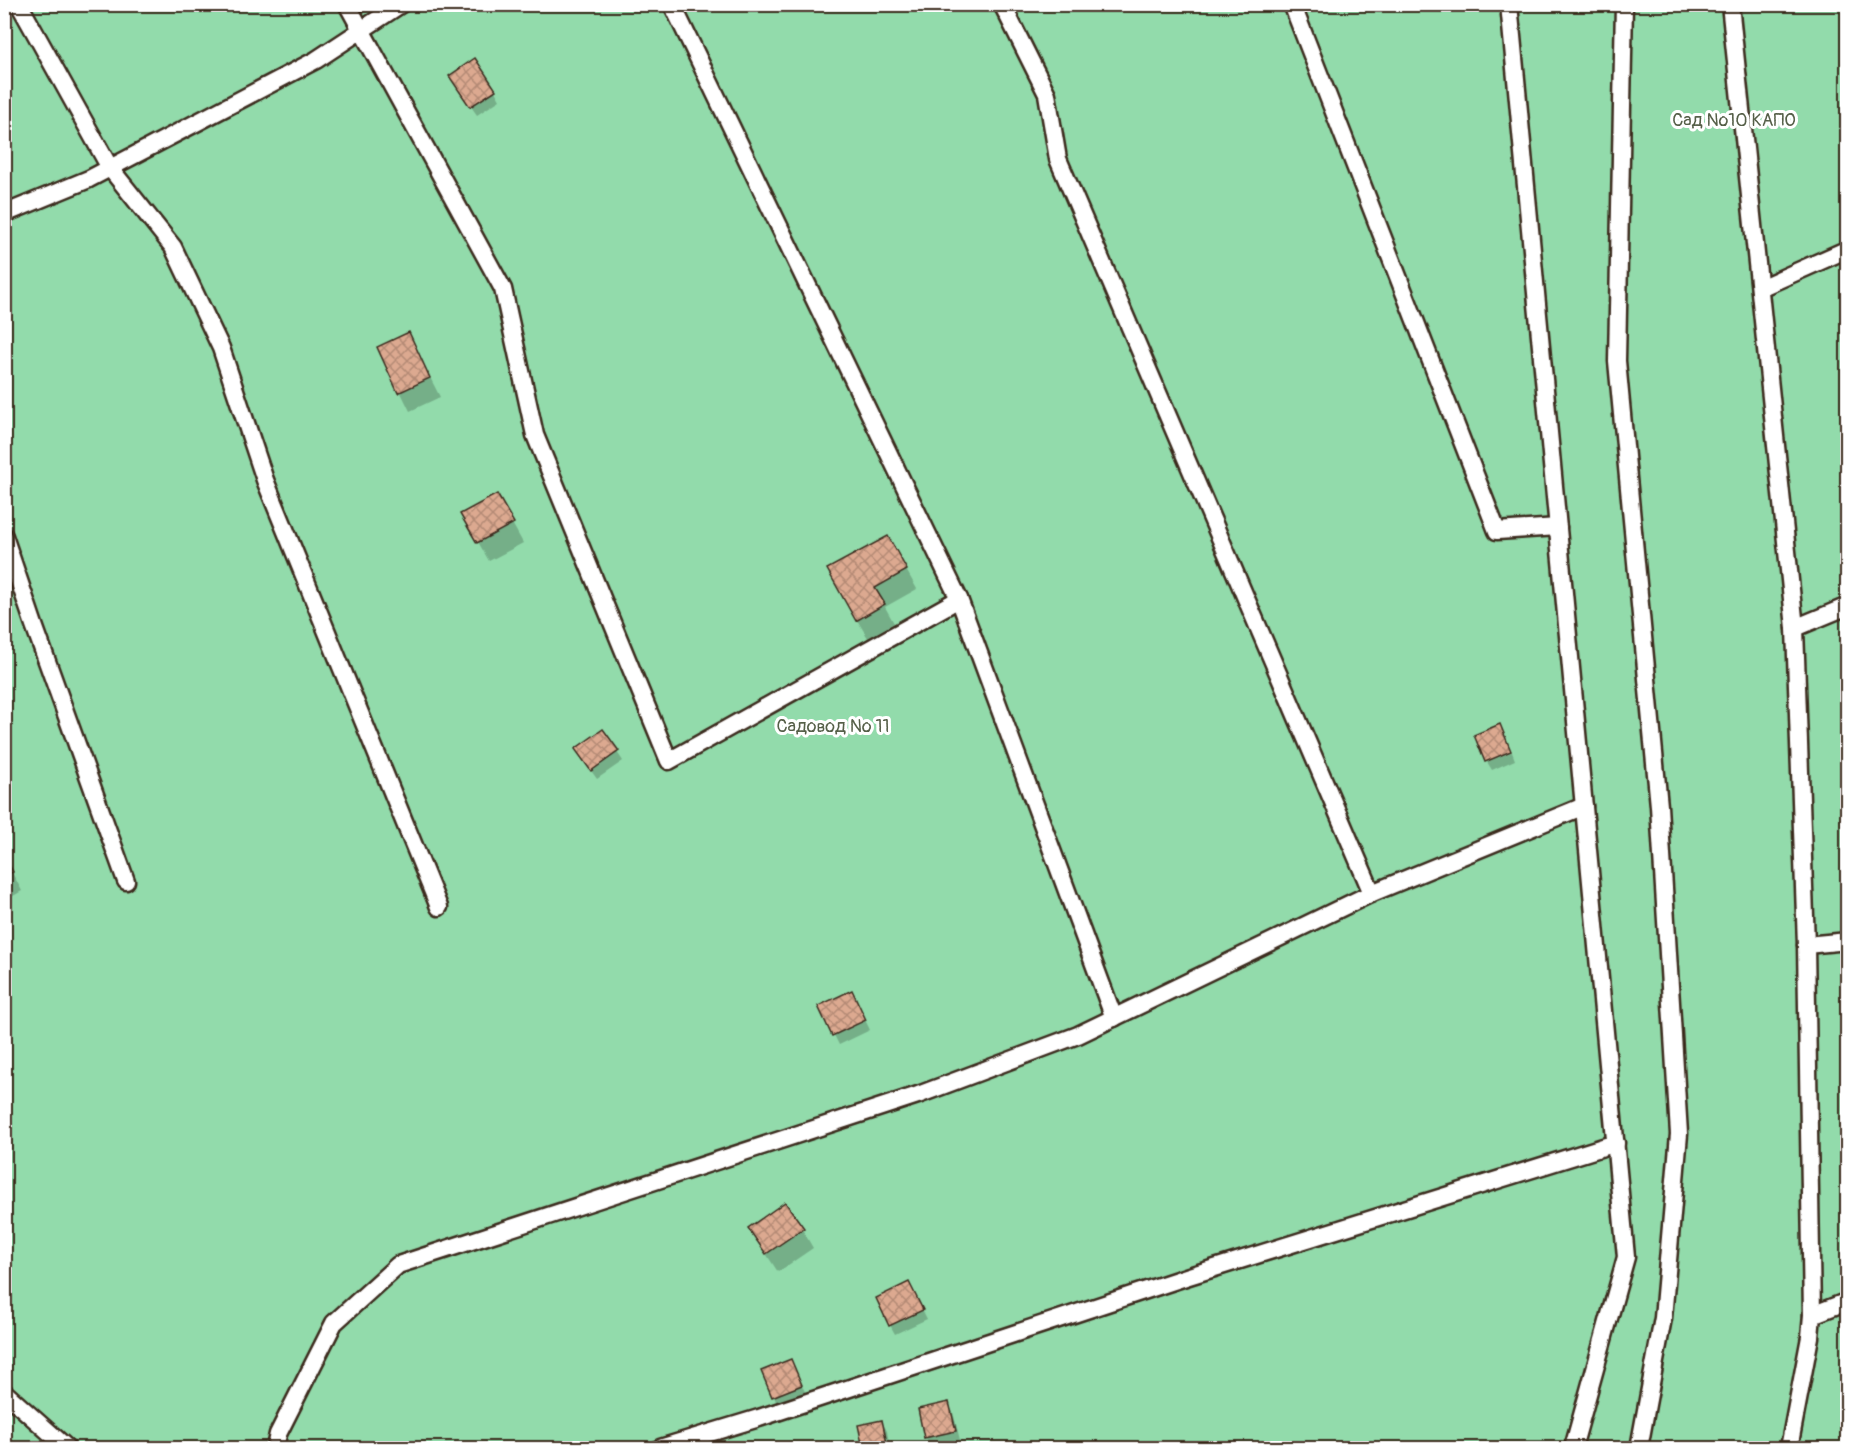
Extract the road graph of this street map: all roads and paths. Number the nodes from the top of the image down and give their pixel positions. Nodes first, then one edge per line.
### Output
1 (19, 4) edge
2 (347, 4) edge
3 (401, 4) edge
4 (672, 4) edge
5 (1002, 4) edge
6 (1292, 4) edge
7 (1509, 4) edge
8 (1624, 4) edge
9 (1730, 4) edge
10 (362, 30) junction
11 (110, 168) junction
12 (4, 214) edge
13 (1848, 249) edge
14 (1760, 288) junction
15 (1558, 526) junction
16 (4, 536) edge
17 (959, 599) junction
18 (1848, 606) edge
19 (1795, 628) junction
20 (1584, 807) junction
21 (126, 881) dead end
22 (1372, 893) junction
23 (439, 907) dead end
24 (1848, 940) edge
25 (1806, 945) junction
26 (1114, 1018) junction
27 (1616, 1143) junction
28 (1848, 1301) edge
29 (1812, 1315) junction
30 (4, 1392) edge
31 (67, 1449) edge
32 (275, 1449) edge
33 (660, 1449) edge
34 (1573, 1449) edge
35 (1639, 1449) edge
36 (1789, 1449) edge

1 - 11 lane
2 - 10 lane
3 - 10 lane
4 - 17 lane
5 - 22 lane
6 - 15 lane
7 - 15 lane
8 - 35 lane
9 - 14 lane
10 - 11 lane
10 - 17 lane
11 - 12 lane
11 - 23 lane
13 - 14 lane
14 - 19 lane
15 - 20 lane
16 - 21 lane
17 - 26 lane
18 - 19 lane
19 - 25 lane
20 - 22 lane
20 - 27 lane
22 - 26 lane
24 - 25 lane
25 - 29 lane
26 - 32 lane
27 - 33 lane
27 - 34 lane
28 - 29 lane
29 - 36 lane
30 - 31 lane

